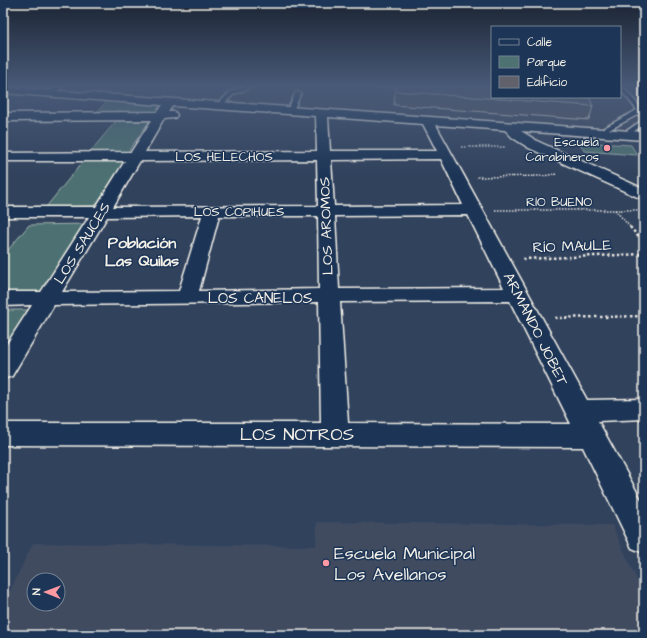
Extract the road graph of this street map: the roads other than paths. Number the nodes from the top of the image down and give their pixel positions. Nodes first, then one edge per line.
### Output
1 (322, 114) edge
2 (26, 115) edge
3 (63, 115) edge
4 (161, 115) edge
5 (334, 115) edge
6 (3, 117) edge
7 (23, 117) junction
8 (643, 119) edge
9 (428, 121) junction
10 (509, 127) junction
11 (8, 130) dead end
12 (605, 134) junction
13 (628, 135) junction
14 (644, 136) edge
15 (444, 151) junction
16 (136, 156) junction
17 (324, 156) junction
18 (3, 157) edge
19 (644, 195) edge
20 (474, 210) junction
21 (102, 211) junction
22 (212, 211) junction
23 (326, 211) junction
24 (3, 212) edge
25 (518, 294) junction
26 (329, 297) junction
27 (186, 298) junction
28 (3, 299) edge
29 (47, 299) junction
30 (3, 370) edge
31 (644, 409) edge
32 (578, 410) junction
33 (3, 434) edge
34 (335, 434) junction
35 (591, 436) junction
36 (642, 529) edge

1 - 17 street, LOS AROMOS
2 - 7 street
3 - 7 street
4 - 16 street, LOS SAUCES
5 - 9 street
6 - 7 street
7 - 11 street
8 - 12 lane
8 - 13 lane
9 - 10 street
9 - 15 street, ARMANDO JOBET
10 - 12 street
10 - 19 street
12 - 13 street
13 - 14 street
15 - 17 street, LOS HELECHOS
15 - 20 street, ARMANDO JOBET
16 - 17 street, LOS HELECHOS
16 - 18 street, LOS HELECHOS
16 - 21 street, LOS SAUCES
17 - 23 street, LOS AROMOS
20 - 23 street, LOS COPIHUES
20 - 25 street, ARMANDO JOBET
21 - 22 street, LOS COPIHUES
21 - 24 street, LOS COPIHUES
21 - 29 street, LOS SAUCES
22 - 23 street, LOS COPIHUES
22 - 27 street
23 - 26 street, LOS AROMOS
25 - 26 street, LOS CANELOS
25 - 32 street, ARMANDO JOBET
26 - 27 street, LOS CANELOS
26 - 34 street, LOS AROMOS
27 - 29 street, LOS CANELOS
28 - 29 street, LOS CANELOS
29 - 30 street, LOS SAUCES
31 - 32 street
32 - 35 street, ARMANDO JOBET
33 - 34 street, LOS NOTROS
34 - 35 street, LOS NOTROS
35 - 36 street, ARMANDO JOBET

